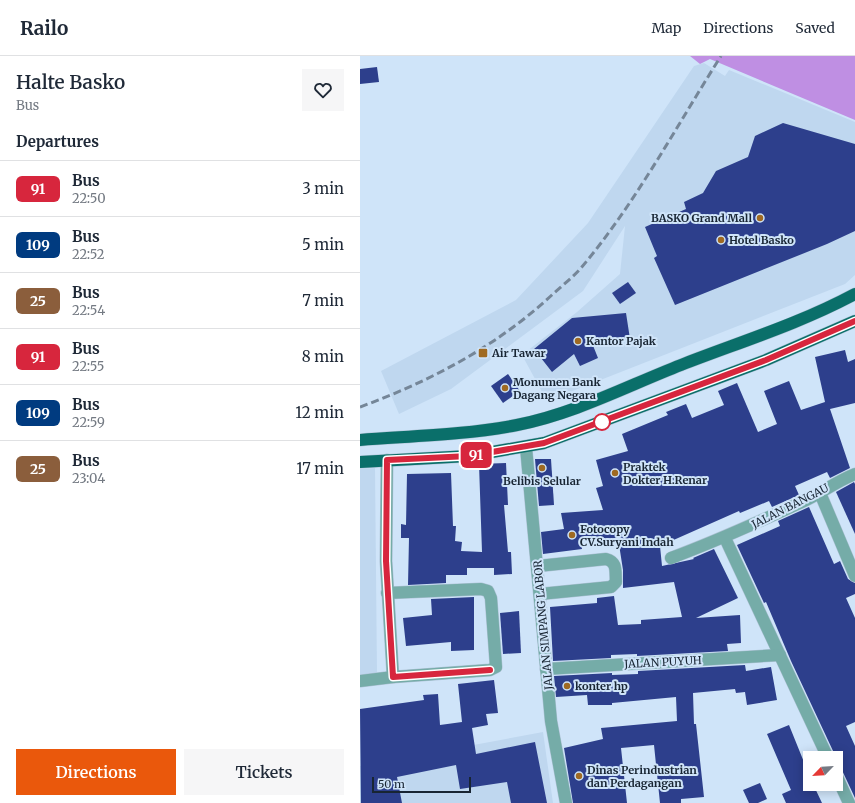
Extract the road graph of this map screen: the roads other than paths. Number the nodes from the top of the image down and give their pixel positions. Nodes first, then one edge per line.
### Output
1 (855, 294) edge
2 (855, 321) edge
3 (360, 440) edge
4 (526, 447) junction
5 (387, 460) junction
6 (360, 462) edge
7 (855, 474) edge
8 (820, 493) junction
9 (725, 538) junction
10 (671, 558) dead end
11 (538, 566) junction
12 (855, 576) edge
13 (388, 593) junction
14 (540, 594) junction
15 (780, 655) junction
16 (546, 669) junction
17 (393, 677) junction
18 (360, 681) edge
19 (825, 751) edge
20 (843, 790) edge
21 (566, 803) edge
22 (849, 803) edge

1 - 3 highway
2 - 4 highway
4 - 5 highway
4 - 11 street, JALAN SIMPANG LABOR
5 - 6 highway
5 - 13 street
7 - 8 street, JALAN BANGAU
8 - 9 street, JALAN BANGAU
8 - 12 street
9 - 10 street, JALAN BANGAU
9 - 15 street
11 - 14 street, JALAN SIMPANG LABOR
11 - 14 street
13 - 17 street
13 - 17 street
14 - 16 street, JALAN SIMPANG LABOR
15 - 16 street, JALAN PUYUH
15 - 19 street
16 - 21 street, JALAN SIMPANG LABOR
17 - 18 street
20 - 22 street

